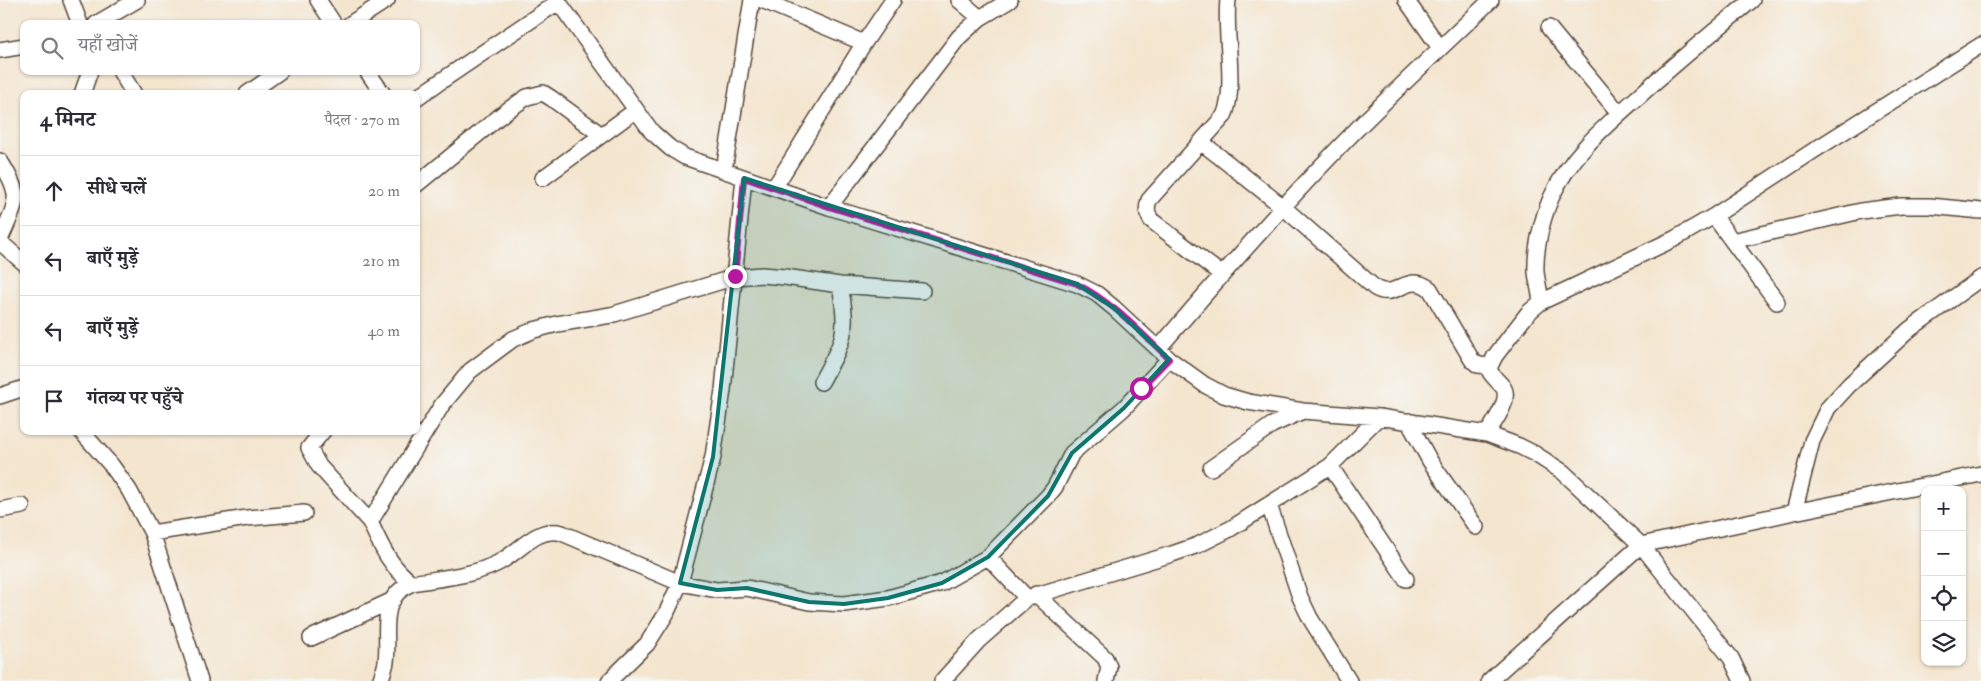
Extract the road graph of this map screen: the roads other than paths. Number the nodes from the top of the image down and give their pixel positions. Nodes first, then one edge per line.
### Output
1 (71, 0) edge
2 (137, 0) edge
3 (318, 0) edge
4 (387, 0) edge
5 (752, 0) edge
6 (762, 0) edge
7 (893, 0) edge
8 (959, 0) edge
9 (1010, 0) edge
10 (1228, 0) edge
11 (1406, 0) edge
12 (1491, 0) edge
13 (1752, 0) edge
14 (558, 1) edge
15 (784, 4) edge
16 (980, 18) junction
17 (78, 20) edge
18 (103, 20) edge
19 (331, 20) edge
20 (356, 20) edge
21 (1549, 28) dead end
22 (864, 43) junction
23 (1981, 45) edge
24 (20, 47) edge
25 (1440, 48) junction
26 (0, 50) edge
27 (89, 75) edge
28 (122, 75) edge
29 (274, 75) edge
30 (370, 75) edge
31 (83, 90) edge
32 (132, 90) edge
33 (253, 90) edge
34 (380, 90) edge
35 (420, 95) edge
36 (636, 110) junction
37 (1619, 114) junction
38 (600, 134) junction
39 (1201, 142) junction
40 (0, 161) edge
41 (724, 170) junction
42 (543, 178) dead end
43 (744, 178) junction
44 (420, 182) edge
45 (774, 188) junction
46 (829, 207) junction
47 (1283, 207) junction
48 (1981, 211) edge
49 (1714, 216) junction
50 (0, 241) edge
51 (1732, 241) junction
52 (20, 259) edge
53 (1221, 274) junction
54 (735, 276) junction
55 (1981, 278) edge
56 (840, 284) junction
57 (922, 291) dead end
58 (1541, 302) junction
59 (1777, 302) dead end
60 (1164, 354) junction
61 (1490, 366) junction
62 (821, 382) dead end
63 (20, 389) edge
64 (0, 396) edge
65 (1303, 411) junction
66 (1379, 416) junction
67 (1408, 421) junction
68 (1487, 434) junction
69 (85, 435) edge
70 (320, 435) edge
71 (1330, 466) junction
72 (1211, 468) dead end
73 (1981, 474) edge
74 (1269, 505) junction
75 (22, 506) dead end
76 (0, 510) edge
77 (1794, 512) junction
78 (304, 513) dead end
79 (370, 522) junction
80 (1476, 527) dead end
81 (152, 533) junction
82 (1641, 545) junction
83 (988, 557) junction
84 (1406, 579) dead end
85 (412, 583) junction
86 (680, 583) junction
87 (1032, 596) junction
88 (393, 600) junction
89 (311, 638) dead end
90 (200, 681) edge
91 (380, 681) edge
92 (609, 681) edge
93 (942, 681) edge
94 (1106, 681) edge
95 (1349, 681) edge
96 (1489, 681) edge
97 (1742, 681) edge

1 - 17 street
2 - 18 street
3 - 19 street
4 - 20 street
5 - 41 street
6 - 15 street
7 - 22 street
8 - 16 street
9 - 16 street
10 - 39 street
11 - 25 street
12 - 25 street
13 - 37 street
14 - 35 street
14 - 36 street
15 - 22 street
16 - 46 street
21 - 37 street
22 - 45 street
23 - 49 street
24 - 26 street
25 - 47 street
27 - 31 street
28 - 32 street
29 - 33 street
30 - 34 street
36 - 38 street
36 - 41 street
37 - 58 street
38 - 42 street
38 - 44 street
39 - 47 street
39 - 53 street
40 - 50 street
41 - 43 street
43 - 45 street
43 - 54 street
45 - 46 street
46 - 60 street
47 - 53 street
47 - 61 street
48 - 51 street
49 - 51 street
49 - 58 street
50 - 52 street
51 - 59 street
53 - 60 street
54 - 56 street
54 - 79 street
54 - 86 street
55 - 77 street
56 - 57 street
56 - 62 street
58 - 61 street
60 - 65 street
60 - 83 street
61 - 68 street
63 - 64 street
65 - 66 street
65 - 72 street
66 - 67 street
66 - 71 street
67 - 68 street
67 - 80 street
68 - 82 street
69 - 81 street
70 - 79 street
71 - 74 street
71 - 84 street
73 - 77 street
74 - 87 street
74 - 95 street
75 - 76 street
77 - 82 street
78 - 81 street
79 - 85 street
81 - 90 street
82 - 96 street
82 - 97 street
83 - 86 street
83 - 87 street
85 - 86 street
85 - 88 street
86 - 92 street
87 - 93 street
87 - 94 street
88 - 89 street
88 - 91 street

